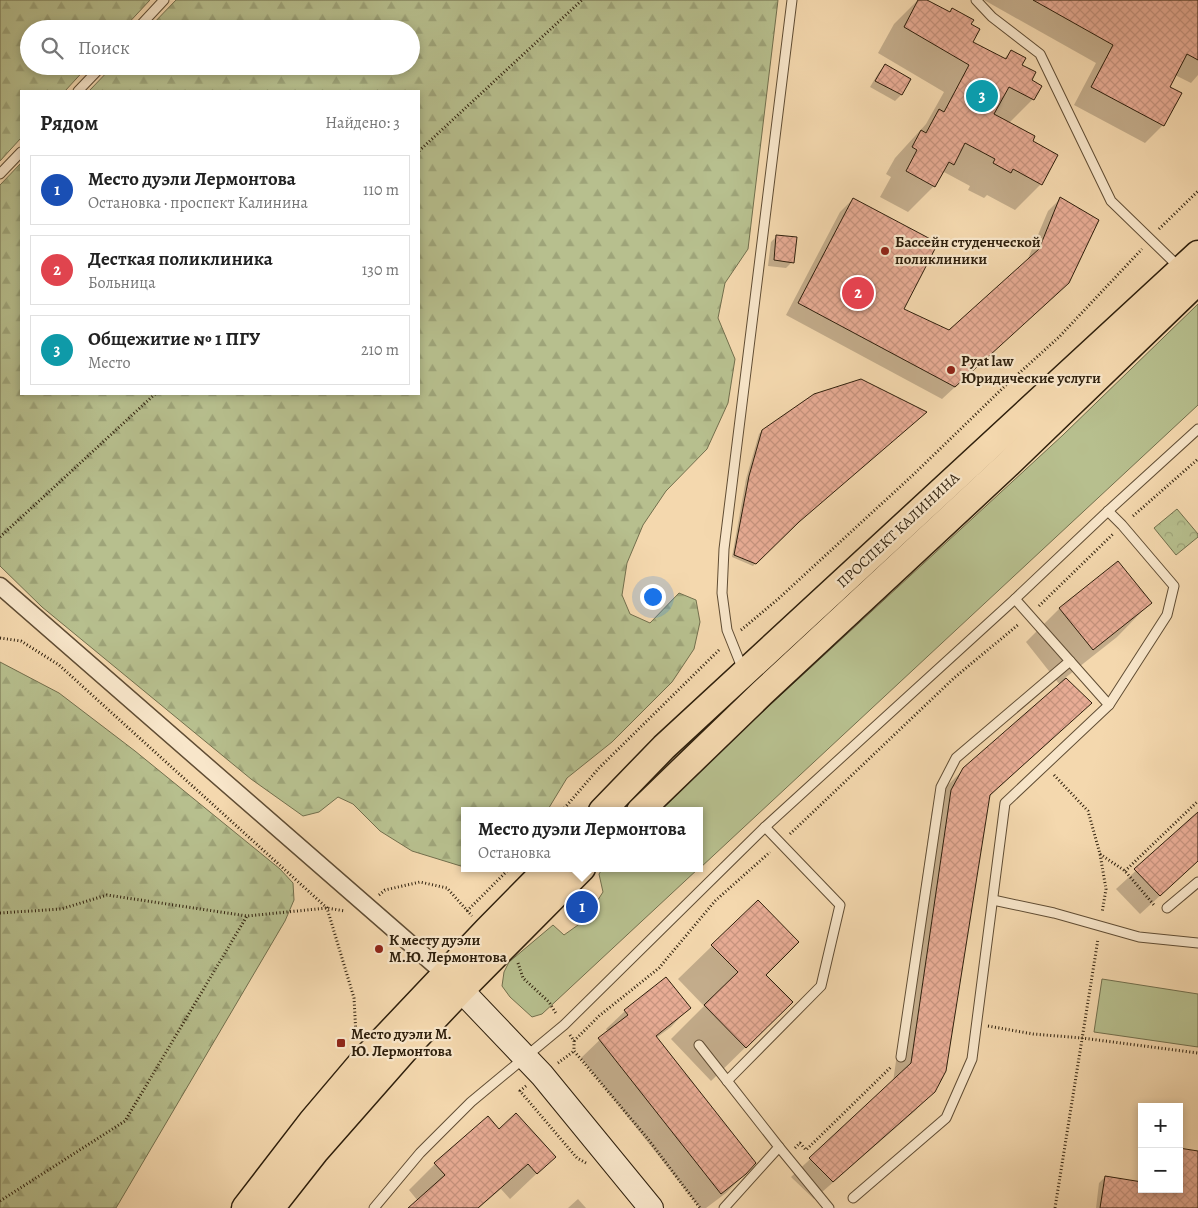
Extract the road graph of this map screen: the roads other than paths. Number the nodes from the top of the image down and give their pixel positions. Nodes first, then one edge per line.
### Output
1 (164, 0) edge
2 (792, 0) edge
3 (976, 0) edge
4 (145, 20) edge
5 (93, 75) edge
6 (79, 90) edge
7 (20, 153) edge
8 (0, 174) edge
9 (1192, 268) edge
10 (1198, 429) edge
11 (1108, 511) junction
12 (0, 586) edge
13 (7, 599) edge
14 (1015, 599) junction
15 (1070, 661) junction
16 (744, 673) junction
17 (1109, 704) junction
18 (664, 747) junction
19 (684, 768) junction
20 (606, 807) edge
21 (644, 807) edge
22 (766, 827) junction
23 (545, 872) edge
24 (577, 872) edge
25 (1198, 882) edge
26 (993, 900) junction
27 (1167, 908) road end
28 (495, 938) junction
29 (1198, 943) edge
30 (453, 982) junction
31 (699, 1045) dead end
32 (526, 1057) junction
33 (901, 1057) road end
34 (727, 1081) junction
35 (779, 1147) junction
36 (853, 1198) dead end
37 (245, 1208) edge
38 (271, 1208) edge
39 (374, 1208) edge
40 (651, 1208) edge
41 (724, 1208) edge
42 (829, 1208) edge

1 - 4 lane
2 - 16 lane
3 - 9 lane
5 - 6 lane
7 - 8 lane
9 - 16 main road, ПРОСПЕКТ КАЛИНИНА
9 - 19 main road, ПРОСПЕКТ КАЛИНИНА
10 - 11 lane
11 - 14 lane
11 - 17 lane
12 - 13 street
13 - 30 street
14 - 15 lane
14 - 22 lane
15 - 17 lane
15 - 33 lane
16 - 18 main road, ПРОСПЕКТ КАЛИНИНА
17 - 26 lane
18 - 19 main road
18 - 20 main road, ПРОСПЕКТ КАЛИНИНА
19 - 21 main road, ПРОСПЕКТ КАЛИНИНА
22 - 32 lane
22 - 34 lane
23 - 28 main road
24 - 28 main road
25 - 27 lane
26 - 29 lane
26 - 36 lane
28 - 30 main road
30 - 32 street
30 - 37 main road
30 - 38 main road
31 - 34 lane
32 - 39 lane
32 - 40 street
34 - 35 lane
35 - 41 lane
35 - 42 lane

